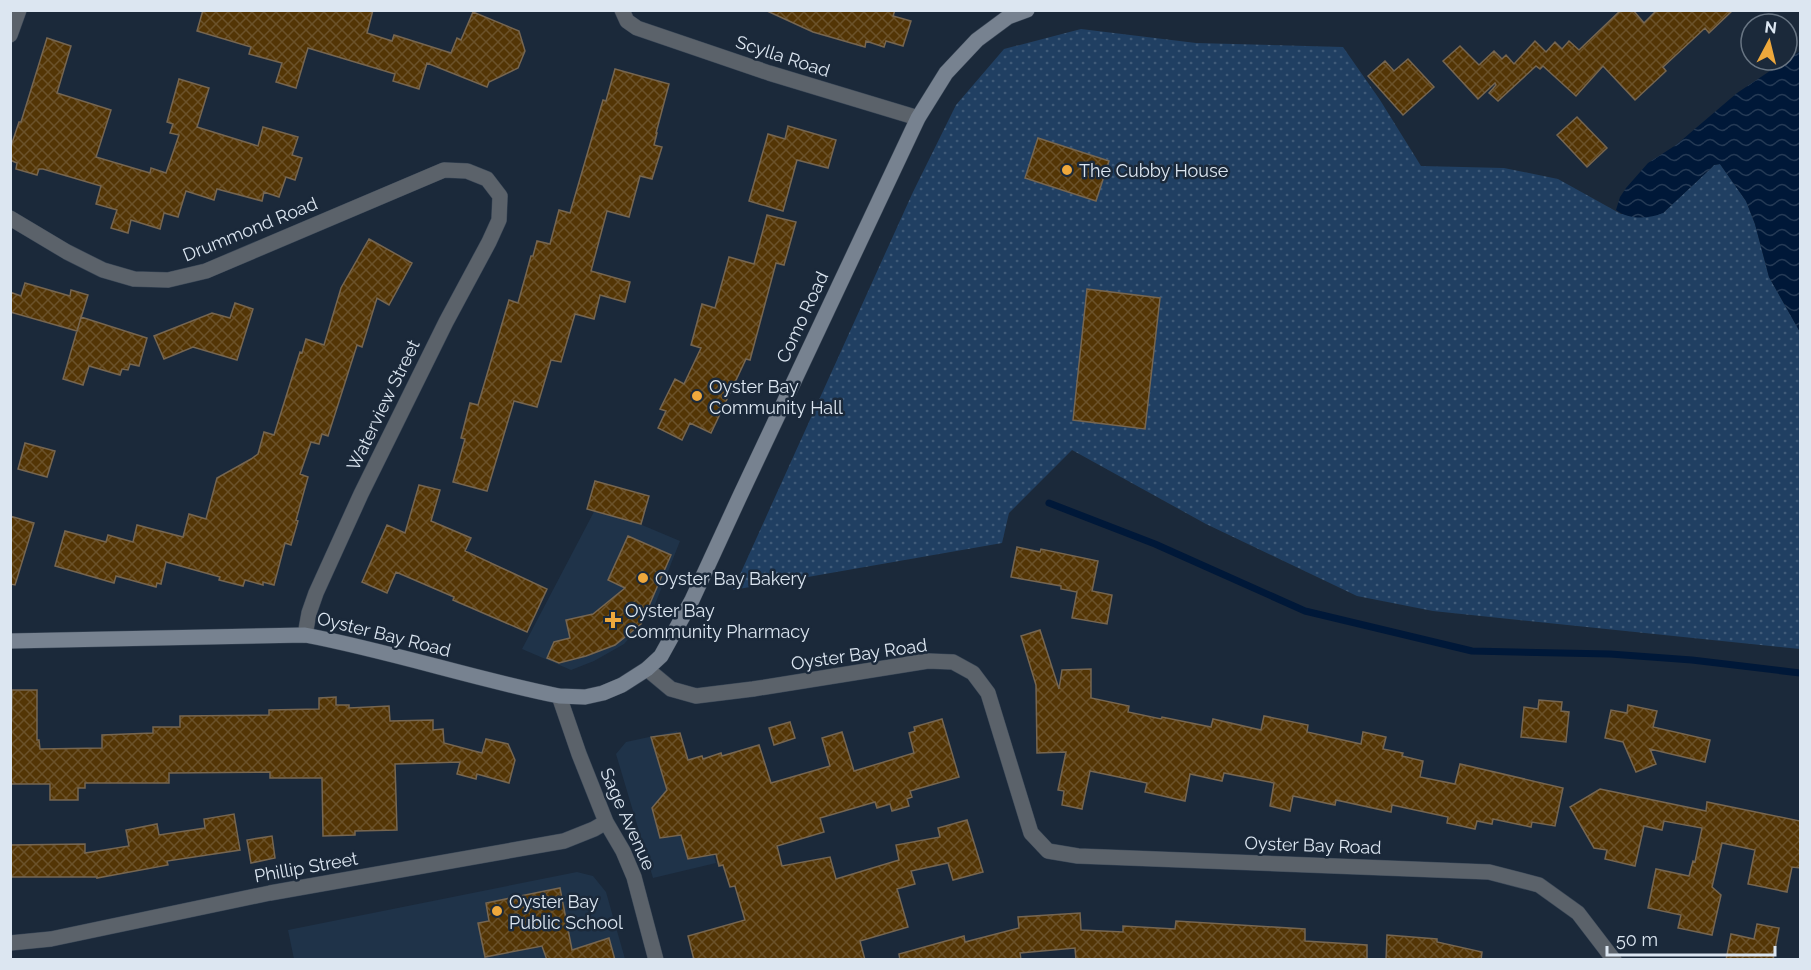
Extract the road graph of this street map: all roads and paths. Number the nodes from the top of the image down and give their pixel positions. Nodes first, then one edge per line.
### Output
1 (20, 10) edge
2 (622, 10) edge
3 (1027, 10) edge
4 (10, 35) edge
5 (918, 118) junction
6 (500, 196) joint
7 (10, 218) edge
8 (305, 635) junction
9 (10, 640) edge
10 (647, 669) junction
11 (559, 696) junction
12 (606, 822) junction
13 (10, 944) edge
14 (656, 960) edge
15 (1614, 960) edge

1 - 4 street
2 - 5 street, Scylla Road
3 - 5 street, Como Road
5 - 10 street, Como Road
6 - 7 street, Drummond Road
6 - 8 street, Waterview Street
8 - 9 street, Oyster Bay Road
8 - 11 street, Oyster Bay Road
10 - 11 street, Oyster Bay Road
10 - 15 street, Oyster Bay Road
11 - 12 street, Sage Avenue
12 - 13 street, Phillip Street
12 - 14 street, Sage Avenue

